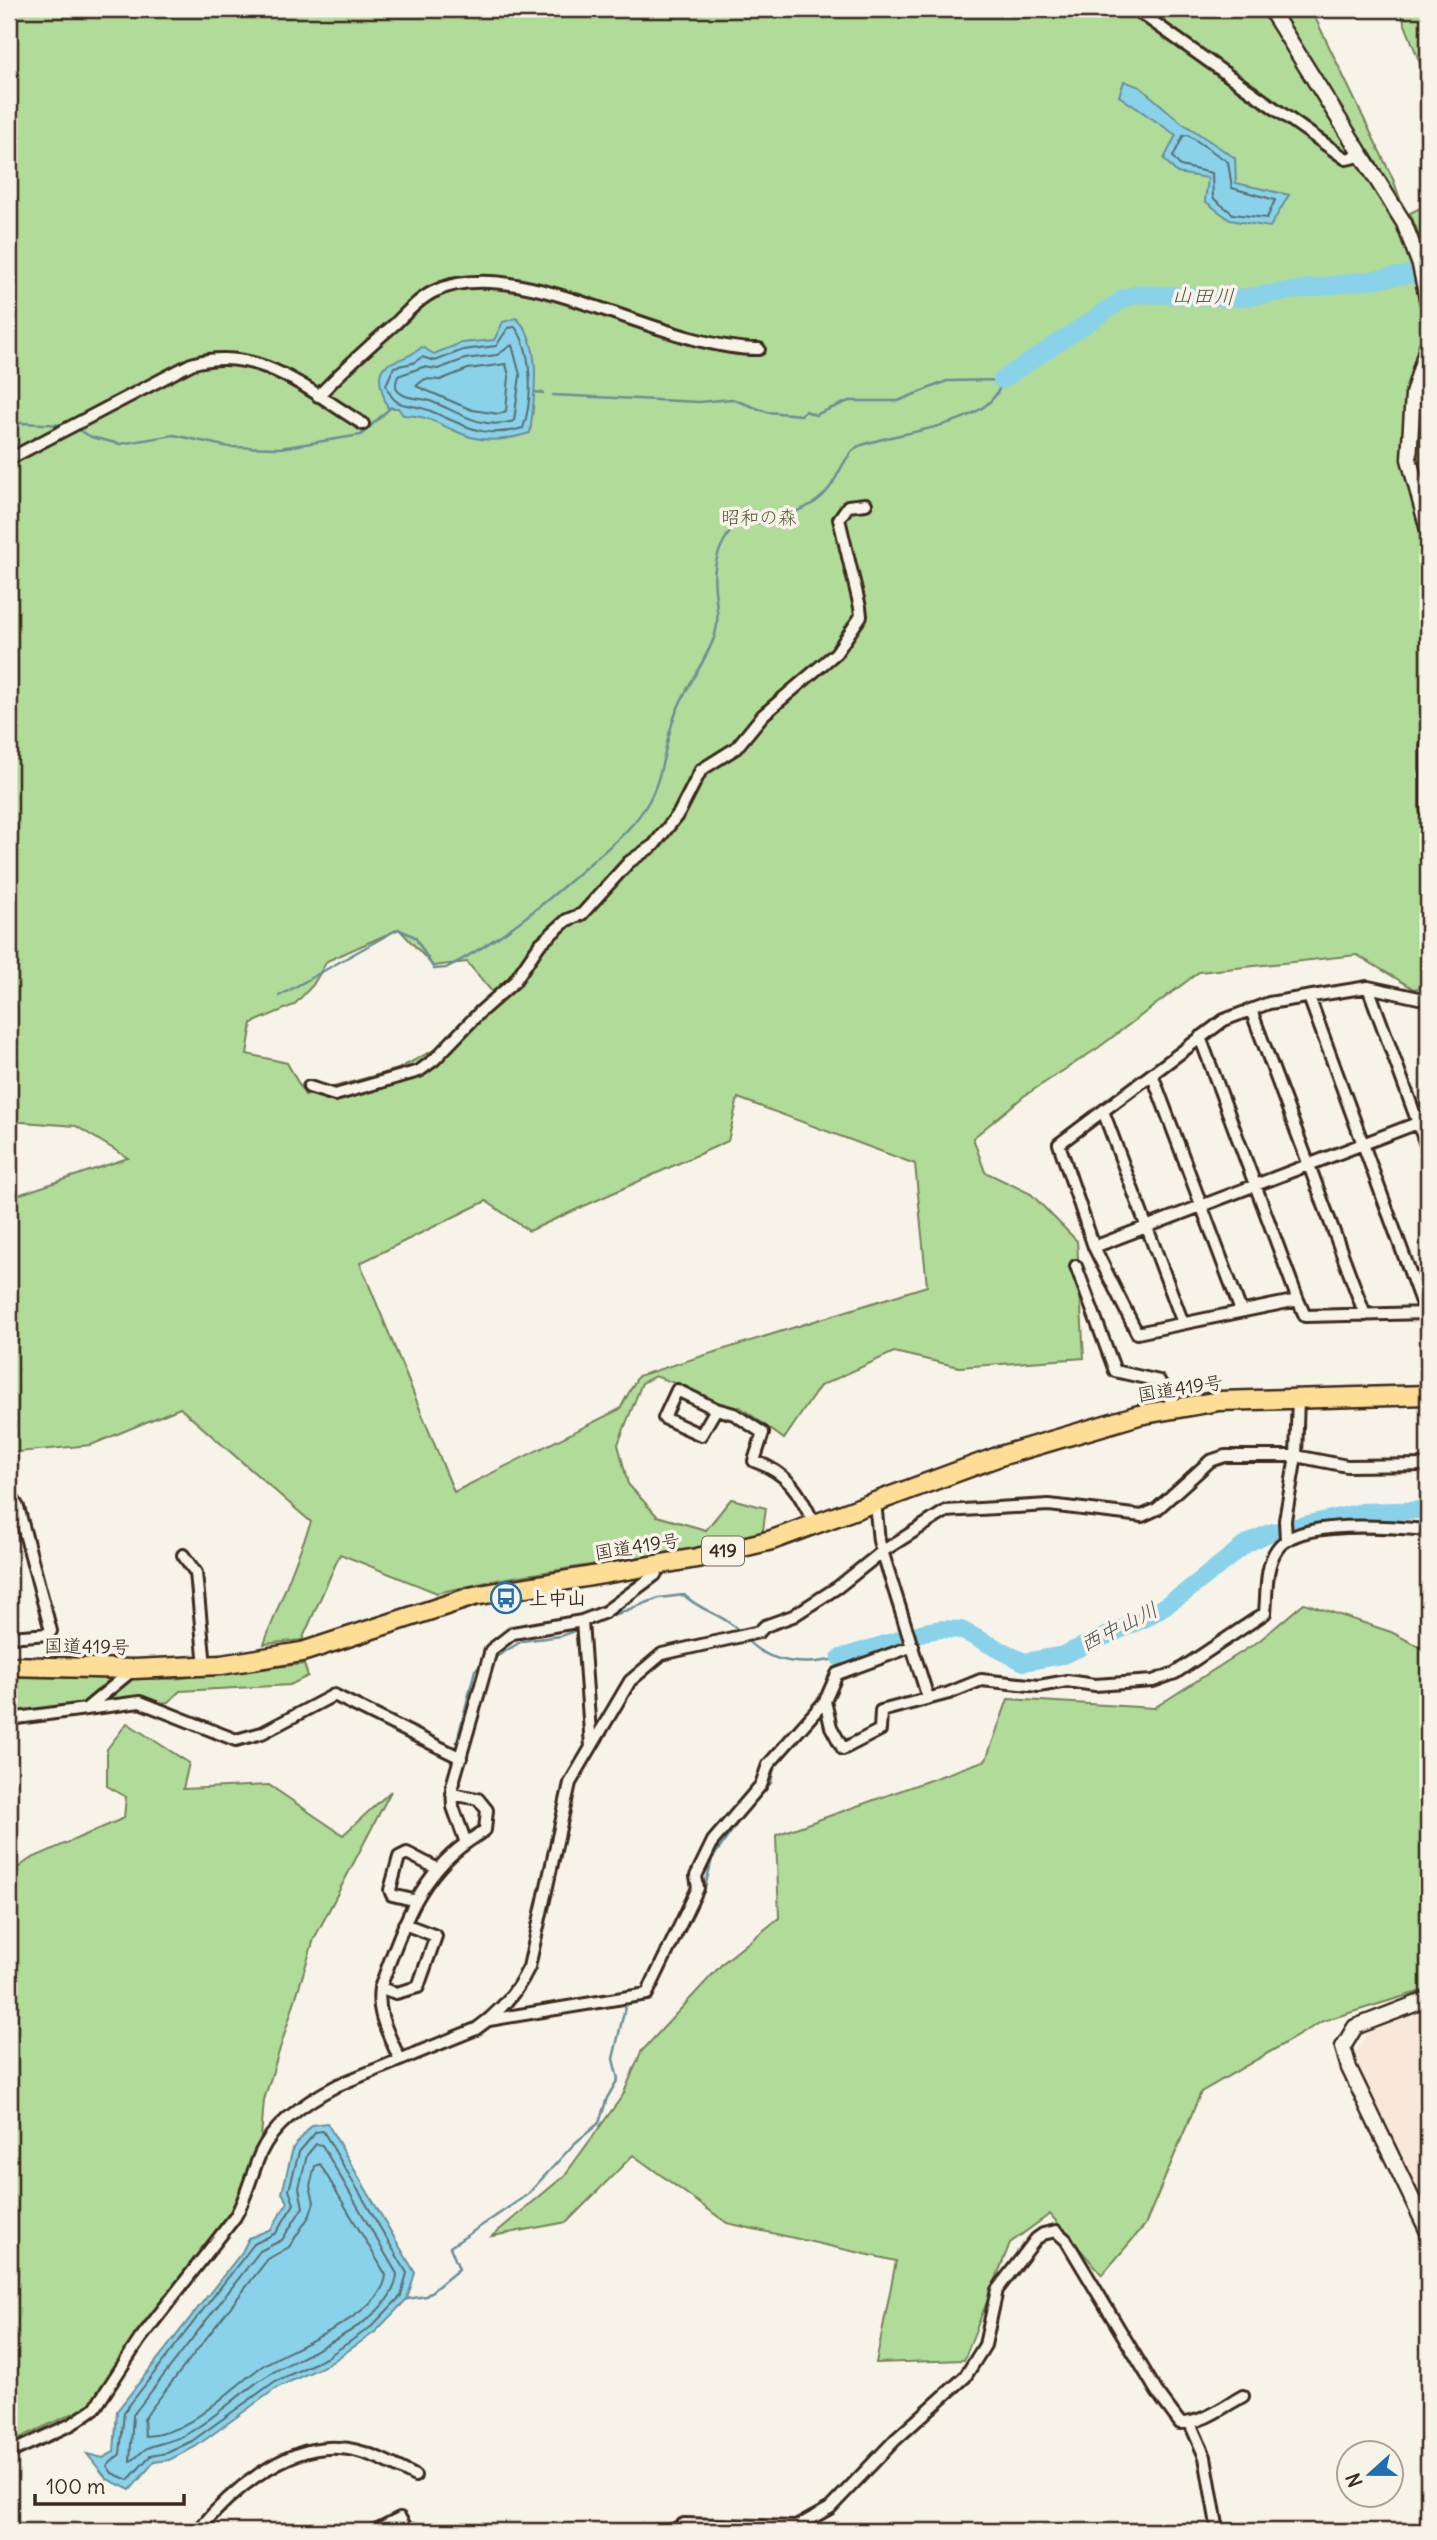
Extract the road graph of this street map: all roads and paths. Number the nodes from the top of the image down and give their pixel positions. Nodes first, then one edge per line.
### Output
1 (1135, 9) edge
2 (1270, 9) edge
3 (1360, 156) junction
4 (1428, 303) edge
5 (1428, 344) edge
6 (759, 349) dead end
7 (318, 396) junction
8 (363, 424) dead end
9 (9, 459) edge
10 (866, 505) dead end
11 (1428, 530) edge
12 (1428, 745) edge
13 (1428, 809) edge
14 (1368, 987) junction
15 (1309, 997) junction
16 (1428, 1000) edge
17 (1251, 1010) junction
18 (1200, 1037) junction
19 (1152, 1074) junction
20 (309, 1087) dead end
21 (1103, 1111) junction
22 (1423, 1122) edge
23 (1364, 1144) junction
24 (1428, 1150) edge
25 (1309, 1165) junction
26 (1257, 1185) junction
27 (1203, 1206) junction
28 (1147, 1227) junction
29 (1094, 1247) junction
30 (1076, 1266) dead end
31 (1298, 1300) junction
32 (1241, 1311) junction
33 (1427, 1313) edge
34 (1365, 1315) junction
35 (1183, 1323) junction
36 (1428, 1395) edge
37 (1298, 1398) junction
38 (716, 1409) junction
39 (1177, 1410) junction
40 (1296, 1457) junction
41 (1428, 1465) edge
42 (9, 1493) edge
43 (875, 1502) junction
44 (814, 1524) junction
45 (1428, 1530) edge
46 (1286, 1538) junction
47 (883, 1551) junction
48 (183, 1555) dead end
49 (661, 1564) junction
50 (582, 1621) junction
51 (9, 1637) edge
52 (912, 1644) junction
53 (9, 1666) edge
54 (205, 1666) junction
55 (134, 1669) junction
56 (929, 1698) junction
57 (825, 1702) junction
58 (86, 1709) junction
59 (9, 1719) edge
60 (591, 1746) junction
61 (461, 1758) junction
62 (452, 1794) junction
63 (466, 1843) junction
64 (436, 1868) junction
65 (413, 1900) junction
66 (404, 1924) junction
67 (380, 1988) junction
68 (1428, 2000) edge
69 (489, 2020) junction
70 (399, 2058) junction
71 (1428, 2232) edge
72 (1243, 2396) dead end
73 (1190, 2423) junction
74 (9, 2453) edge
75 (415, 2476) dead end
76 (198, 2531) edge
77 (374, 2531) edge
78 (408, 2531) edge
79 (672, 2531) edge
80 (1219, 2531) edge

1 - 3 street
2 - 3 street
3 - 4 street
5 - 11 street
6 - 7 street
7 - 8 street
7 - 9 street
10 - 20 street
12 - 13 street
14 - 15 street
14 - 16 street
14 - 22 street
15 - 17 street
15 - 23 street
17 - 18 street
17 - 25 street
18 - 19 street
18 - 26 street
19 - 21 street
19 - 27 street
21 - 28 street
21 - 29 street
22 - 23 street
22 - 24 street
23 - 25 street
23 - 33 street
25 - 26 street
25 - 34 street
26 - 27 street
26 - 31 street
27 - 28 street
27 - 32 street
28 - 29 street
28 - 35 street
29 - 35 street
30 - 39 street
31 - 32 street
31 - 34 street
32 - 35 street
33 - 34 street
36 - 37 highway, 国道419号 / 419
37 - 39 highway, 国道419号 / 419
37 - 40 street
38 - 38 street
38 - 44 street
39 - 43 highway, 国道419号 / 419
40 - 41 street
40 - 46 street
40 - 47 street
42 - 51 street
43 - 44 highway, 国道419号 / 419
43 - 47 street
44 - 49 highway, 国道419号 / 419
45 - 46 street
46 - 56 street
47 - 52 street
47 - 60 street
48 - 54 street
49 - 50 street
49 - 54 highway, 国道419号 / 419
50 - 60 street
50 - 61 street
52 - 56 street
52 - 57 street
53 - 55 highway, 国道419号 / 419
54 - 55 highway, 国道419号 / 419
55 - 58 street
56 - 57 street
57 - 69 street
58 - 59 street
58 - 61 street
60 - 69 street
61 - 62 street
62 - 63 street
62 - 63 street
63 - 64 street
64 - 65 street
64 - 65 street
65 - 66 street
66 - 67 street
66 - 67 street
67 - 70 street
68 - 71 street
69 - 70 street
70 - 74 street
72 - 73 street
73 - 79 street
73 - 80 street
75 - 76 street
77 - 78 street

